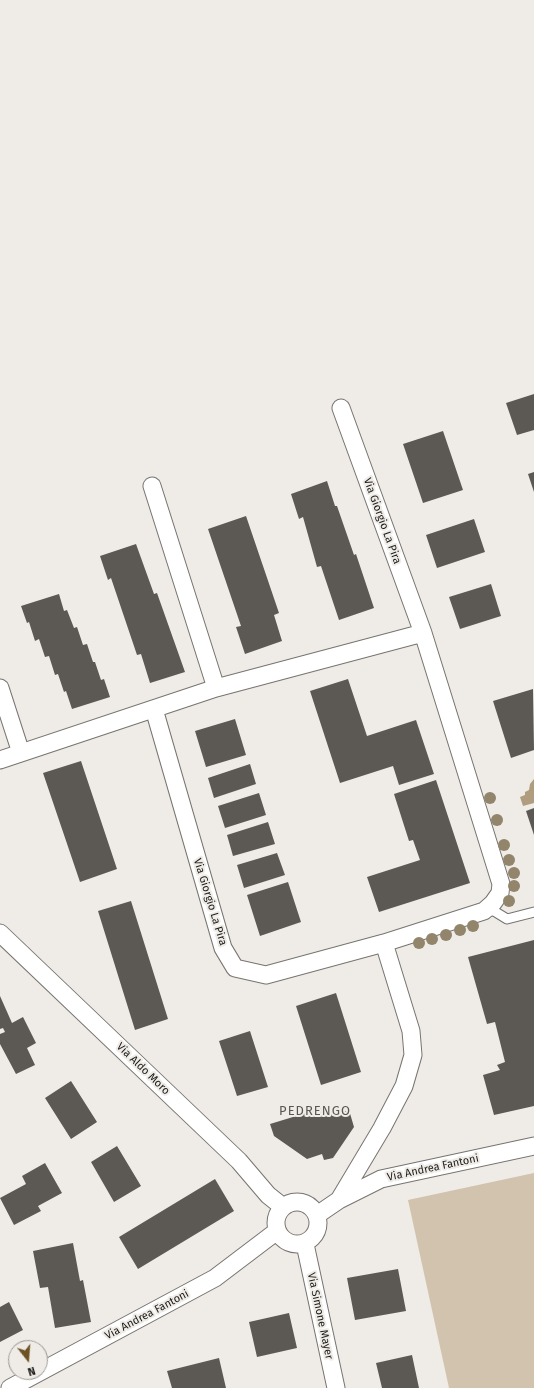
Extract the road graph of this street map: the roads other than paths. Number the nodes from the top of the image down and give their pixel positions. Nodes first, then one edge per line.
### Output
1 (341, 408) dead end
2 (152, 486) dead end
3 (423, 633) junction
4 (0, 688) edge
5 (216, 688) junction
6 (154, 710) junction
7 (21, 753) junction
8 (0, 760) edge
9 (484, 911) junction
10 (534, 912) edge
11 (0, 933) edge
12 (384, 943) junction
13 (534, 1146) edge
14 (339, 1200) junction
15 (283, 1206) junction
16 (317, 1215) junction
17 (277, 1231) junction
18 (305, 1244) junction
19 (10, 1388) edge
20 (336, 1388) edge

1 - 3 street, Via Giorgio La Pira
2 - 5 street
3 - 5 street
3 - 9 street, Via Giorgio La Pira
4 - 7 street
5 - 6 street
6 - 7 street
6 - 12 street, Via Giorgio La Pira
7 - 8 street
9 - 10 lane
9 - 12 street, Via Giorgio La Pira
11 - 15 street, Via Aldo Moro
12 - 14 street
13 - 14 street, Via Andrea Fantoni
14 - 16 street, Via Andrea Fantoni
15 - 16 street
15 - 17 street
16 - 18 street
17 - 18 street
17 - 19 street, Via Andrea Fantoni
18 - 20 street, Via Simone Mayer

